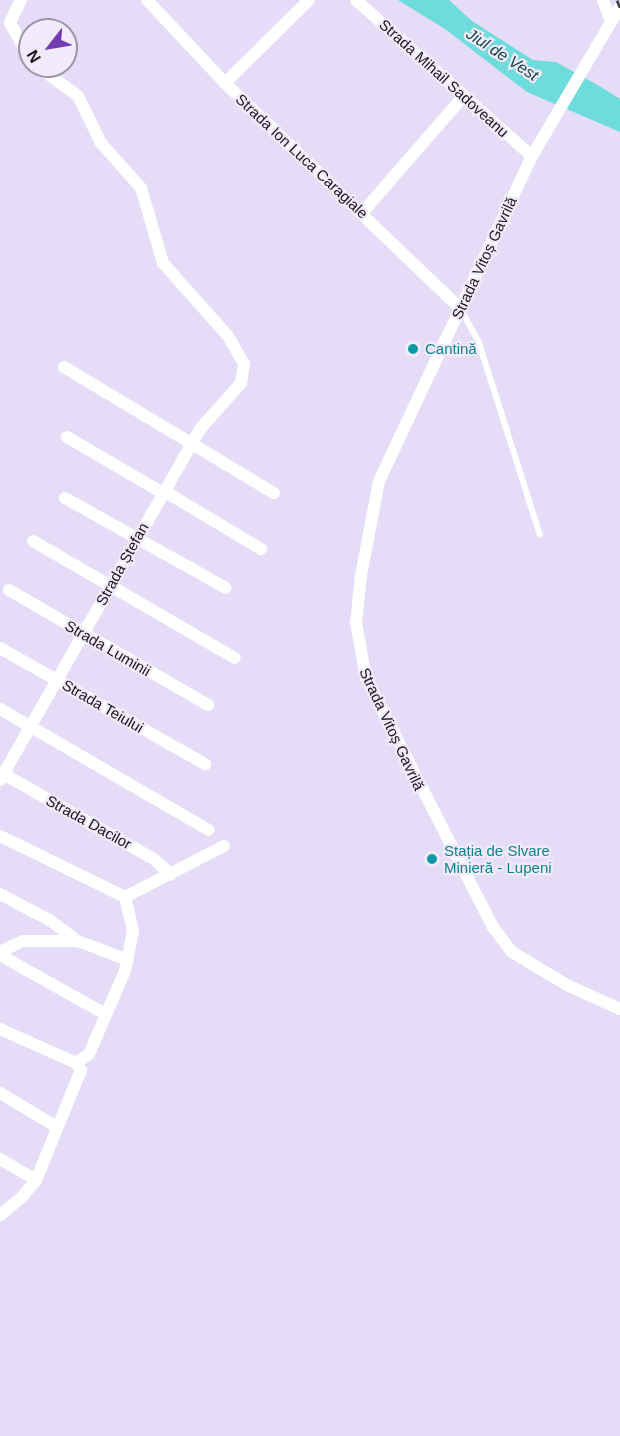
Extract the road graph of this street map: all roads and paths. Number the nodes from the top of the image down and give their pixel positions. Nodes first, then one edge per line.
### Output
1 (21, 0) edge
2 (147, 0) edge
3 (309, 0) edge
4 (356, 0) edge
5 (603, 0) edge
6 (620, 6) edge
7 (611, 22) junction
8 (18, 37) edge
9 (53, 78) edge
10 (225, 83) junction
11 (463, 97) junction
12 (532, 156) junction
13 (362, 213) junction
14 (460, 308) junction
15 (64, 367) dead end
16 (67, 437) dead end
17 (191, 444) junction
18 (163, 492) junction
19 (274, 493) dead end
20 (65, 498) dead end
21 (540, 535) dead end
22 (136, 539) junction
23 (33, 541) dead end
24 (261, 549) dead end
25 (110, 586) junction
26 (226, 588) dead end
27 (9, 590) dead end
28 (83, 633) junction
29 (0, 648) edge
30 (235, 658) dead end
31 (57, 680) junction
32 (208, 705) dead end
33 (0, 709) edge
34 (30, 727) junction
35 (205, 764) dead end
36 (1, 775) edge
37 (209, 830) dead end
38 (0, 836) edge
39 (224, 846) dead end
40 (171, 875) junction
41 (0, 894) edge
42 (125, 897) junction
43 (78, 941) junction
44 (0, 954) edge
45 (128, 960) junction
46 (620, 1009) edge
47 (105, 1014) junction
48 (0, 1029) edge
49 (76, 1063) junction
50 (0, 1094) edge
51 (55, 1126) junction
52 (0, 1159) edge
53 (36, 1180) junction
54 (0, 1215) edge

1 - 8 street
2 - 10 street, Strada Ion Luca Caragiale
3 - 10 street
4 - 11 street, Strada Mihail Sadoveanu
5 - 7 street
6 - 7 street, Strada Vitoș Gavrilă
7 - 12 street, Strada Vitoș Gavrilă
9 - 17 street, Strada Ștefan
10 - 13 street, Strada Ion Luca Caragiale
11 - 12 street, Strada Mihail Sadoveanu
11 - 13 street
12 - 14 street, Strada Vitoș Gavrilă
13 - 14 street, Strada Ion Luca Caragiale
14 - 21 lane
14 - 46 street, Strada Vitoș Gavrilă
15 - 17 street
16 - 18 street
17 - 18 street, Strada Ștefan
17 - 19 street
18 - 22 street, Strada Ștefan
18 - 24 street
20 - 22 street
22 - 25 street, Strada Ștefan
22 - 26 street
23 - 25 street
25 - 28 street, Strada Ștefan
25 - 30 street
27 - 28 street, Strada Luminii
28 - 31 street, Strada Ștefan
28 - 32 street, Strada Luminii
29 - 31 street, Strada Teiului
31 - 34 street, Strada Ștefan
31 - 35 street, Strada Teiului
33 - 34 street
34 - 36 street, Strada Ștefan
34 - 37 street
36 - 40 street, Strada Dacilor
38 - 42 street
39 - 40 street
40 - 42 street
41 - 43 street
42 - 45 street
43 - 44 street
43 - 45 street
44 - 47 street
45 - 47 street
47 - 49 street
48 - 49 street
49 - 51 street
50 - 51 street
51 - 53 street
52 - 53 street
53 - 54 street

